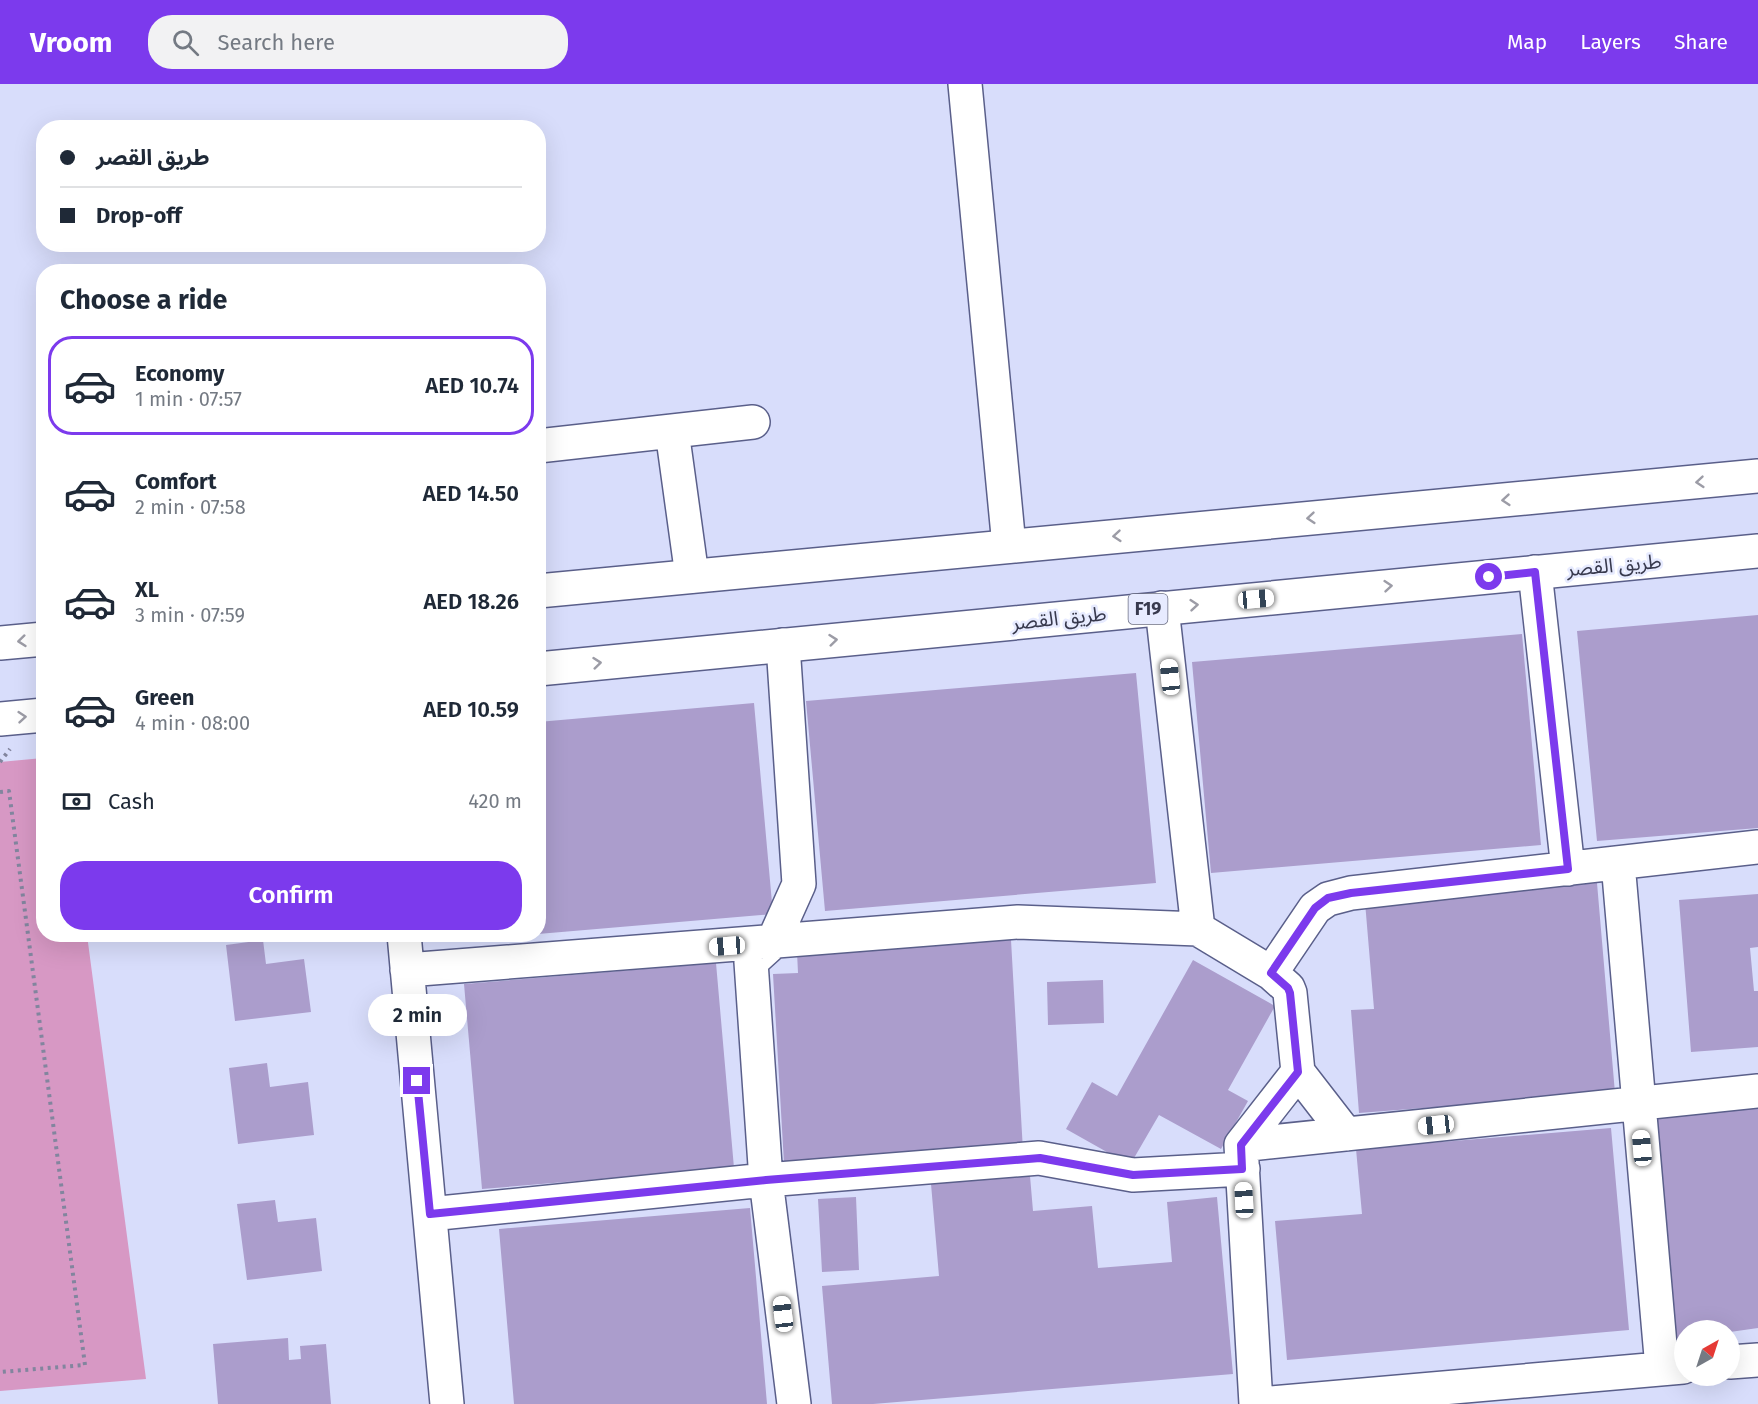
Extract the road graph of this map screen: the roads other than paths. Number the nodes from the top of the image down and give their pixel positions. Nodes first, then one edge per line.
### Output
1 (965, 84) edge
2 (753, 422) dead end
3 (672, 431) junction
4 (546, 445) edge
5 (1758, 476) edge
6 (1009, 546) junction
7 (1758, 551) edge
8 (1535, 572) junction
9 (692, 576) junction
10 (546, 590) edge
11 (1162, 608) junction
12 (36, 640) edge
13 (0, 643) edge
14 (783, 645) junction
15 (546, 668) edge
16 (36, 716) edge
17 (0, 719) edge
18 (1758, 847) edge
19 (1618, 863) junction
20 (1568, 869) junction
21 (1198, 929) junction
22 (405, 942) edge
23 (773, 942) junction
24 (407, 970) junction
25 (1271, 973) junction
26 (1298, 1072) junction
27 (1758, 1091) edge
28 (1639, 1104) junction
29 (1346, 1134) junction
30 (1242, 1157) junction
31 (766, 1180) junction
32 (430, 1214) junction
33 (1758, 1360) edge
34 (1740, 1361) edge
35 (1673, 1367) edge
36 (447, 1404) edge
37 (794, 1404) edge
38 (1258, 1404) edge

1 - 6 street
2 - 3 street
3 - 4 street
3 - 9 street
5 -> 6 street
6 - 9 street
7 - 8 street, طريق القصر / F19
11 -> 8 street, طريق القصر / F19
8 - 20 street
9 - 10 street
14 -> 11 street, طريق القصر / F19
11 - 21 street
12 -> 13 street
15 -> 14 street, طريق القصر / F19
14 - 23 street
17 -> 16 street
18 - 19 street
19 - 20 street
19 - 28 street
20 - 25 street
21 - 23 street
21 - 25 street
22 - 24 street
23 - 24 street
23 - 31 street
24 - 32 street
25 - 26 street
26 - 29 street
26 - 30 street
27 - 28 street
28 - 29 street
28 - 35 street
29 - 30 street
30 - 31 street
30 - 38 street
31 - 32 street
31 - 37 street
32 - 36 street
33 - 34 street
35 - 38 street

